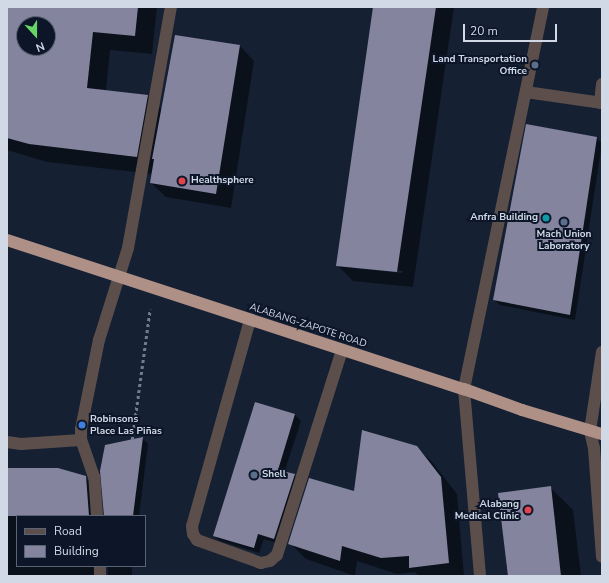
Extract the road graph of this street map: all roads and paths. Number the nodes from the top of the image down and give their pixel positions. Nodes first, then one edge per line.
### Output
1 (171, 7) edge
2 (543, 7) edge
3 (602, 84) edge
4 (526, 92) junction
5 (601, 103) edge
6 (7, 240) edge
7 (118, 276) junction
8 (155, 288) junction
9 (250, 320) junction
10 (342, 350) junction
11 (602, 352) edge
12 (464, 389) junction
13 (596, 432) edge
14 (81, 440) junction
15 (132, 440) dead end
16 (7, 442) edge
17 (602, 461) edge
18 (596, 483) junction
19 (97, 515) edge
20 (602, 557) edge
21 (480, 576) edge

1 - 7 street
2 - 4 street
3 - 5 street
4 - 5 street
4 - 12 street
6 - 7 highway, ALABANG-ZAPOTE ROAD
7 - 8 highway, ALABANG-ZAPOTE ROAD
7 - 14 street
8 - 9 highway, ALABANG-ZAPOTE ROAD
8 - 15 path
9 - 10 highway, ALABANG-ZAPOTE ROAD
9 - 10 street
10 - 12 highway, ALABANG-ZAPOTE ROAD
11 - 13 street
12 - 13 highway, ALABANG-ZAPOTE ROAD
12 - 21 street
13 - 18 street
14 - 16 street
14 - 19 street
17 - 18 street
18 - 20 street

